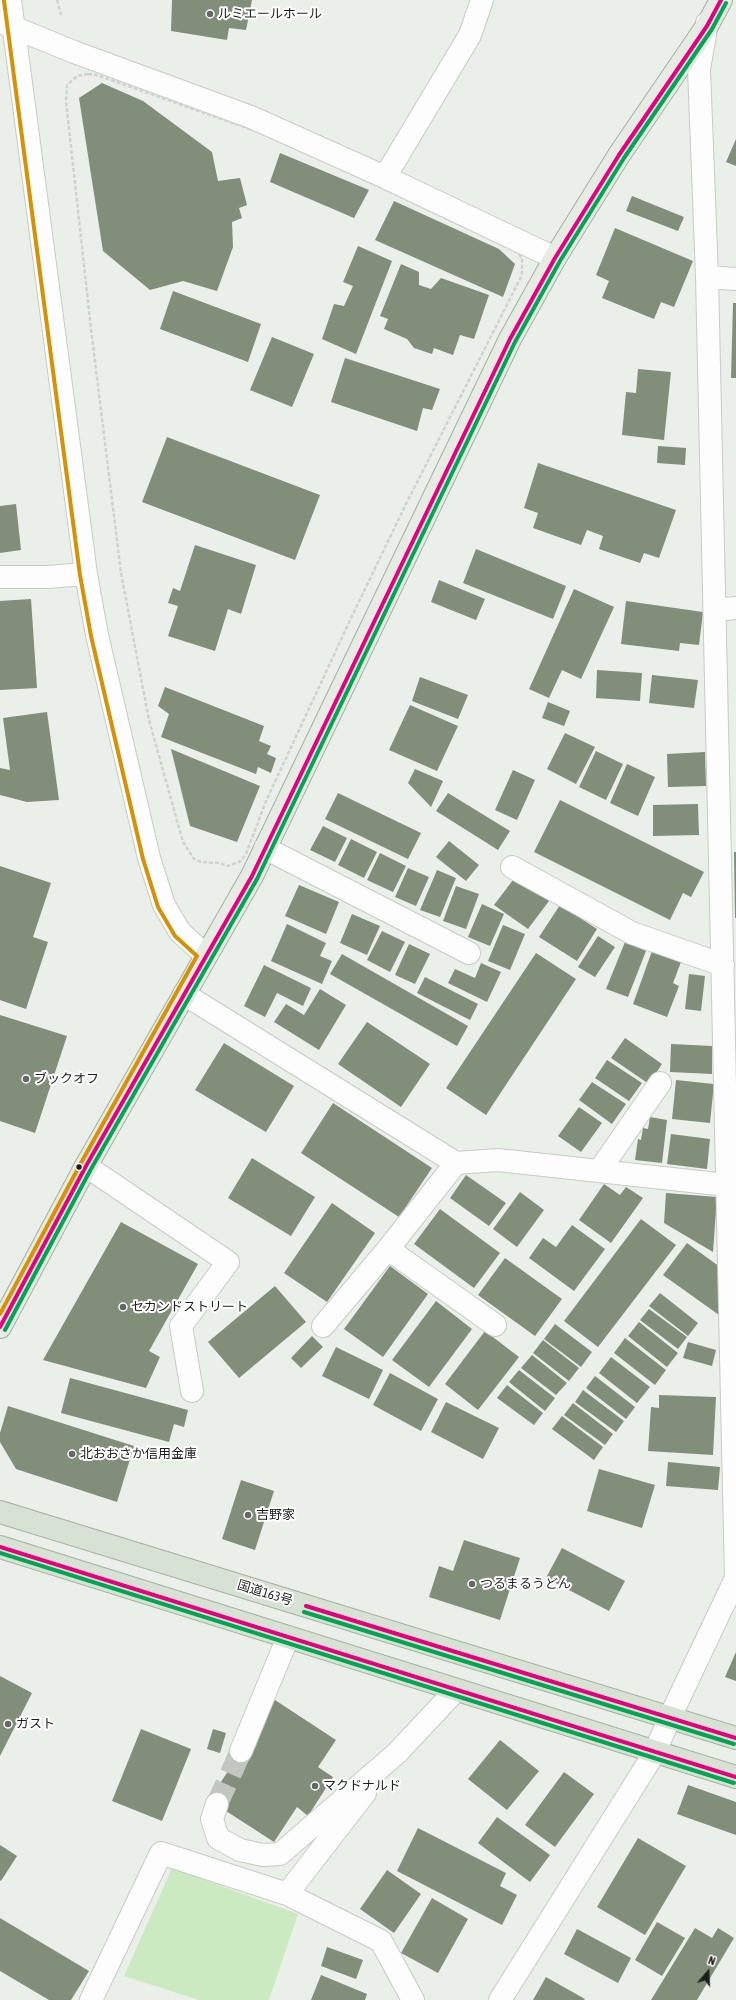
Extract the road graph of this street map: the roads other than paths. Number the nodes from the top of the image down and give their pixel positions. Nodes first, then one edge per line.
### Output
1 (10, 0) edge
2 (482, 0) edge
3 (711, 0) edge
4 (721, 0) edge
5 (7, 24) edge
6 (707, 26) junction
7 (385, 177) junction
8 (555, 258) junction
9 (707, 277) junction
10 (736, 279) edge
11 (86, 574) junction
12 (0, 577) edge
13 (725, 609) edge
14 (265, 848) junction
15 (512, 867) dead end
16 (468, 953) dead end
17 (205, 955) junction
18 (723, 965) junction
19 (184, 994) junction
20 (730, 1012) edge
21 (660, 1083) dead end
22 (456, 1163) junction
23 (86, 1166) junction
24 (599, 1171) junction
25 (727, 1185) junction
26 (388, 1249) junction
27 (323, 1326) dead end
28 (494, 1326) dead end
29 (0, 1328) edge
30 (192, 1391) dead end
31 (0, 1512) edge
32 (0, 1547) edge
33 (736, 1578) edge
34 (288, 1637) junction
35 (456, 1690) junction
36 (670, 1717) junction
37 (727, 1735) edge
38 (241, 1751) tunnel mouth
39 (655, 1752) junction
40 (397, 1753) junction
41 (736, 1778) edge
42 (216, 1804) tunnel mouth
43 (287, 1894) junction
44 (91, 2000) edge
45 (413, 2000) edge
46 (500, 2000) edge

1 - 5 street
2 - 7 street
3 - 6 street
4 - 6 main road
5 - 7 street
5 - 11 street
6 - 8 main road
6 - 9 street
7 - 8 street
8 - 14 main road
9 - 10 street
9 - 13 street
11 - 12 street
11 - 17 street
13 - 18 street
14 - 16 street
14 - 17 main road
15 - 18 street
17 - 19 main road
18 - 20 street
19 - 22 street
19 - 23 main road
20 - 25 street
21 - 24 street
22 - 24 street
22 - 26 street
23 - 29 main road
23 - 30 street
24 - 25 street
25 - 33 street
26 - 27 street
26 - 28 street
31 - 36 highway, 国道163号
32 - 34 highway
33 - 36 street
34 - 35 highway
34 - 38 street
35 - 39 highway
35 - 40 street
36 - 37 highway, 国道163号
36 - 39 street
39 - 41 highway
39 - 46 street
40 - 42 street
40 - 43 street
43 - 44 street
43 - 45 street

